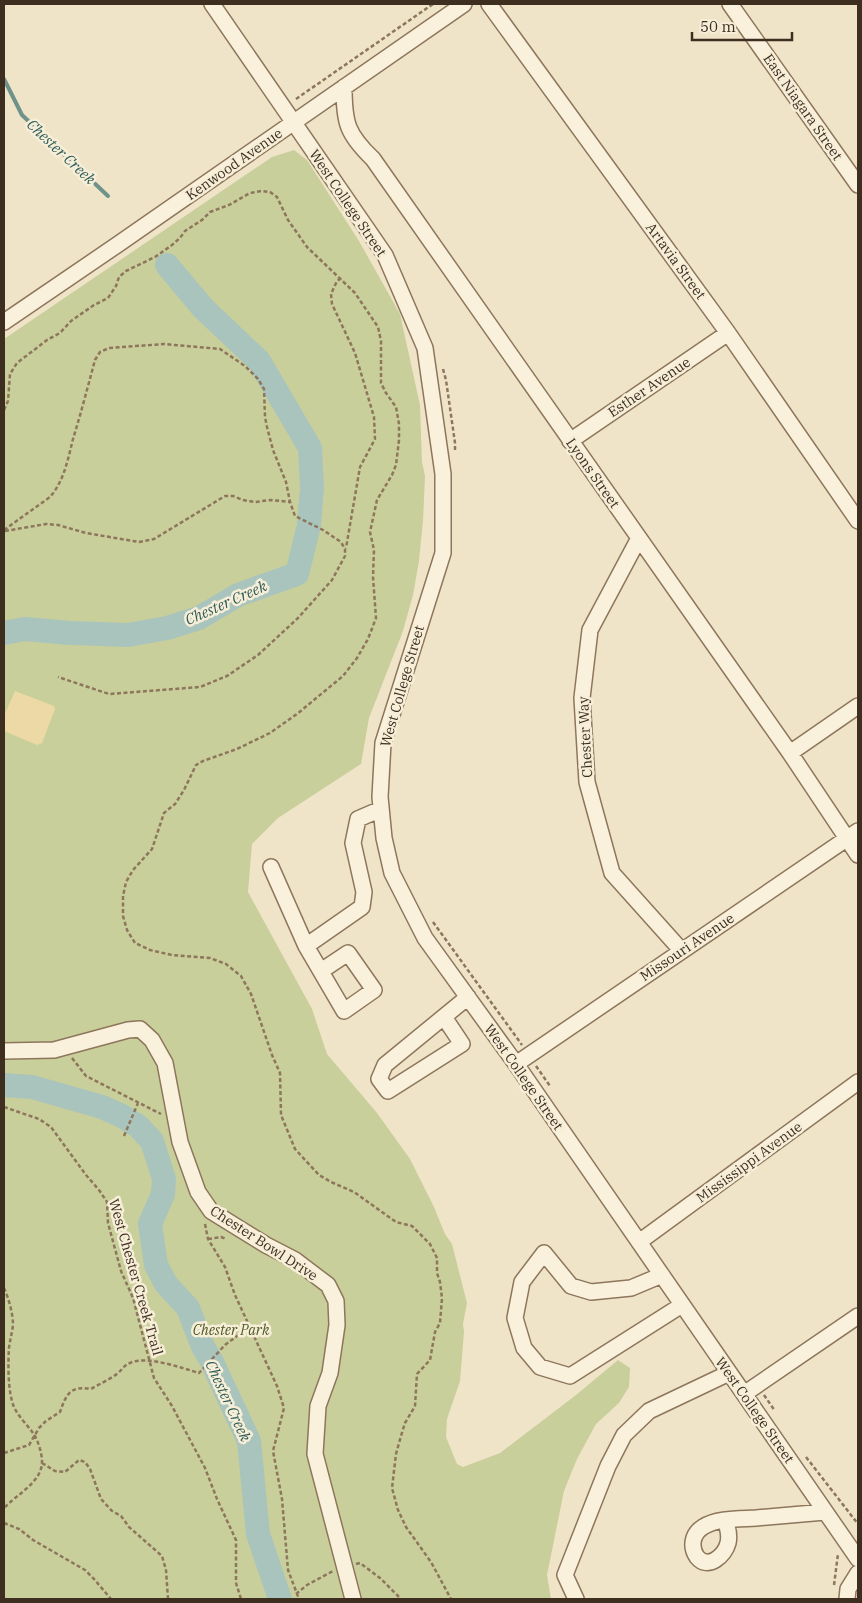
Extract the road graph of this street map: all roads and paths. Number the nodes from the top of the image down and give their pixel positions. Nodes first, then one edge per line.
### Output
1 (212, 4) edge
2 (433, 4) edge
3 (464, 4) edge
4 (489, 4) edge
5 (730, 4) edge
6 (344, 87) junction
7 (296, 99) dead end
8 (294, 122) junction
9 (858, 185) edge
10 (4, 322) edge
11 (728, 333) junction
12 (441, 361) dead end
13 (4, 410) edge
14 (570, 441) junction
15 (455, 453) dead end
16 (290, 502) junction
17 (858, 521) edge
18 (4, 531) edge
19 (639, 538) junction
20 (346, 549) junction
21 (58, 678) dead end
22 (858, 706) edge
23 (790, 753) junction
24 (381, 809) junction
25 (853, 834) edge
26 (858, 855) edge
27 (271, 867) dead end
28 (432, 919) dead end
29 (306, 946) junction
30 (681, 950) junction
31 (321, 971) dead end
32 (468, 997) junction
33 (444, 1017) junction
34 (63, 1048) junction
35 (4, 1051) edge
36 (529, 1054) junction
37 (516, 1064) junction
38 (858, 1082) edge
39 (551, 1087) dead end
40 (138, 1103) junction
41 (4, 1107) edge
42 (176, 1122) junction
43 (124, 1136) dead end
44 (211, 1211) junction
45 (208, 1239) junction
46 (226, 1239) dead end
47 (639, 1242) junction
48 (662, 1275) junction
49 (4, 1288) edge
50 (682, 1305) junction
51 (858, 1316) edge
52 (250, 1327) junction
53 (149, 1362) junction
54 (729, 1373) junction
55 (757, 1385) junction
56 (744, 1394) junction
57 (776, 1414) dead end
58 (35, 1437) junction
59 (4, 1453) edge
60 (804, 1454) dead end
61 (42, 1463) junction
62 (4, 1508) edge
63 (825, 1512) junction
64 (725, 1520) dead end
65 (4, 1523) edge
66 (858, 1524) edge
67 (838, 1554) dead end
68 (858, 1559) edge
69 (344, 1565) junction
70 (858, 1573) edge
71 (326, 1575) dead end
72 (833, 1590) dead end
73 (296, 1594) junction
74 (110, 1599) edge
75 (168, 1599) edge
76 (241, 1599) edge
77 (299, 1599) edge
78 (353, 1599) edge
79 (401, 1599) edge
80 (576, 1599) edge
81 (847, 1599) edge

1 - 8 street, West College Street
2 - 7 path
3 - 6 street, Kenwood Avenue
4 - 11 street, Artavia Street
5 - 9 street, East Niagara Street
6 - 8 street, Kenwood Avenue
6 - 14 street, Lyons Street
8 - 10 street, Kenwood Avenue
8 - 24 street, West College Street
11 - 14 street, Esther Avenue
11 - 17 street, Artavia Street
12 - 15 path
13 - 20 path
14 - 19 street, Lyons Street
16 - 18 path
16 - 18 path
16 - 20 path
19 - 23 street, Lyons Street
19 - 30 street, Chester Way
20 - 21 path
22 - 23 street
23 - 25 street, Lyons Street
24 - 29 street
24 - 32 street, West College Street
25 - 26 street, Lyons Street
25 - 30 street, Missouri Avenue
27 - 29 street
28 - 36 path
29 - 31 street
30 - 36 street, Missouri Avenue
32 - 33 street
32 - 37 street, West College Street
33 - 33 street
34 - 35 street, Chester Bowl Drive
34 - 40 path
34 - 42 street, Chester Bowl Drive
36 - 37 street, Missouri Avenue
36 - 39 path
37 - 47 street, West College Street
38 - 47 street, Mississippi Avenue
40 - 42 path
40 - 43 path
41 - 53 path, West Chester Creek Trail
42 - 44 street, Chester Bowl Drive
44 - 45 path
44 - 69 street, Chester Bowl Drive
45 - 46 path
45 - 52 path
47 - 48 street, West College Street
48 - 50 street, West College Street
48 - 50 street
49 - 58 path
50 - 54 street, West College Street
51 - 55 street
52 - 53 path
52 - 73 path
53 - 58 path
53 - 76 path, West Chester Creek Trail
54 - 56 street, West College Street
54 - 80 street
55 - 56 street
55 - 57 path
56 - 63 street, West College Street
58 - 59 path
58 - 61 path
60 - 66 path
61 - 62 path
61 - 75 path
63 - 64 street
63 - 68 street, West College Street
65 - 74 path
67 - 72 path
69 - 78 street, Chester Bowl Drive
69 - 79 path
70 - 81 street
71 - 73 path
73 - 77 path

